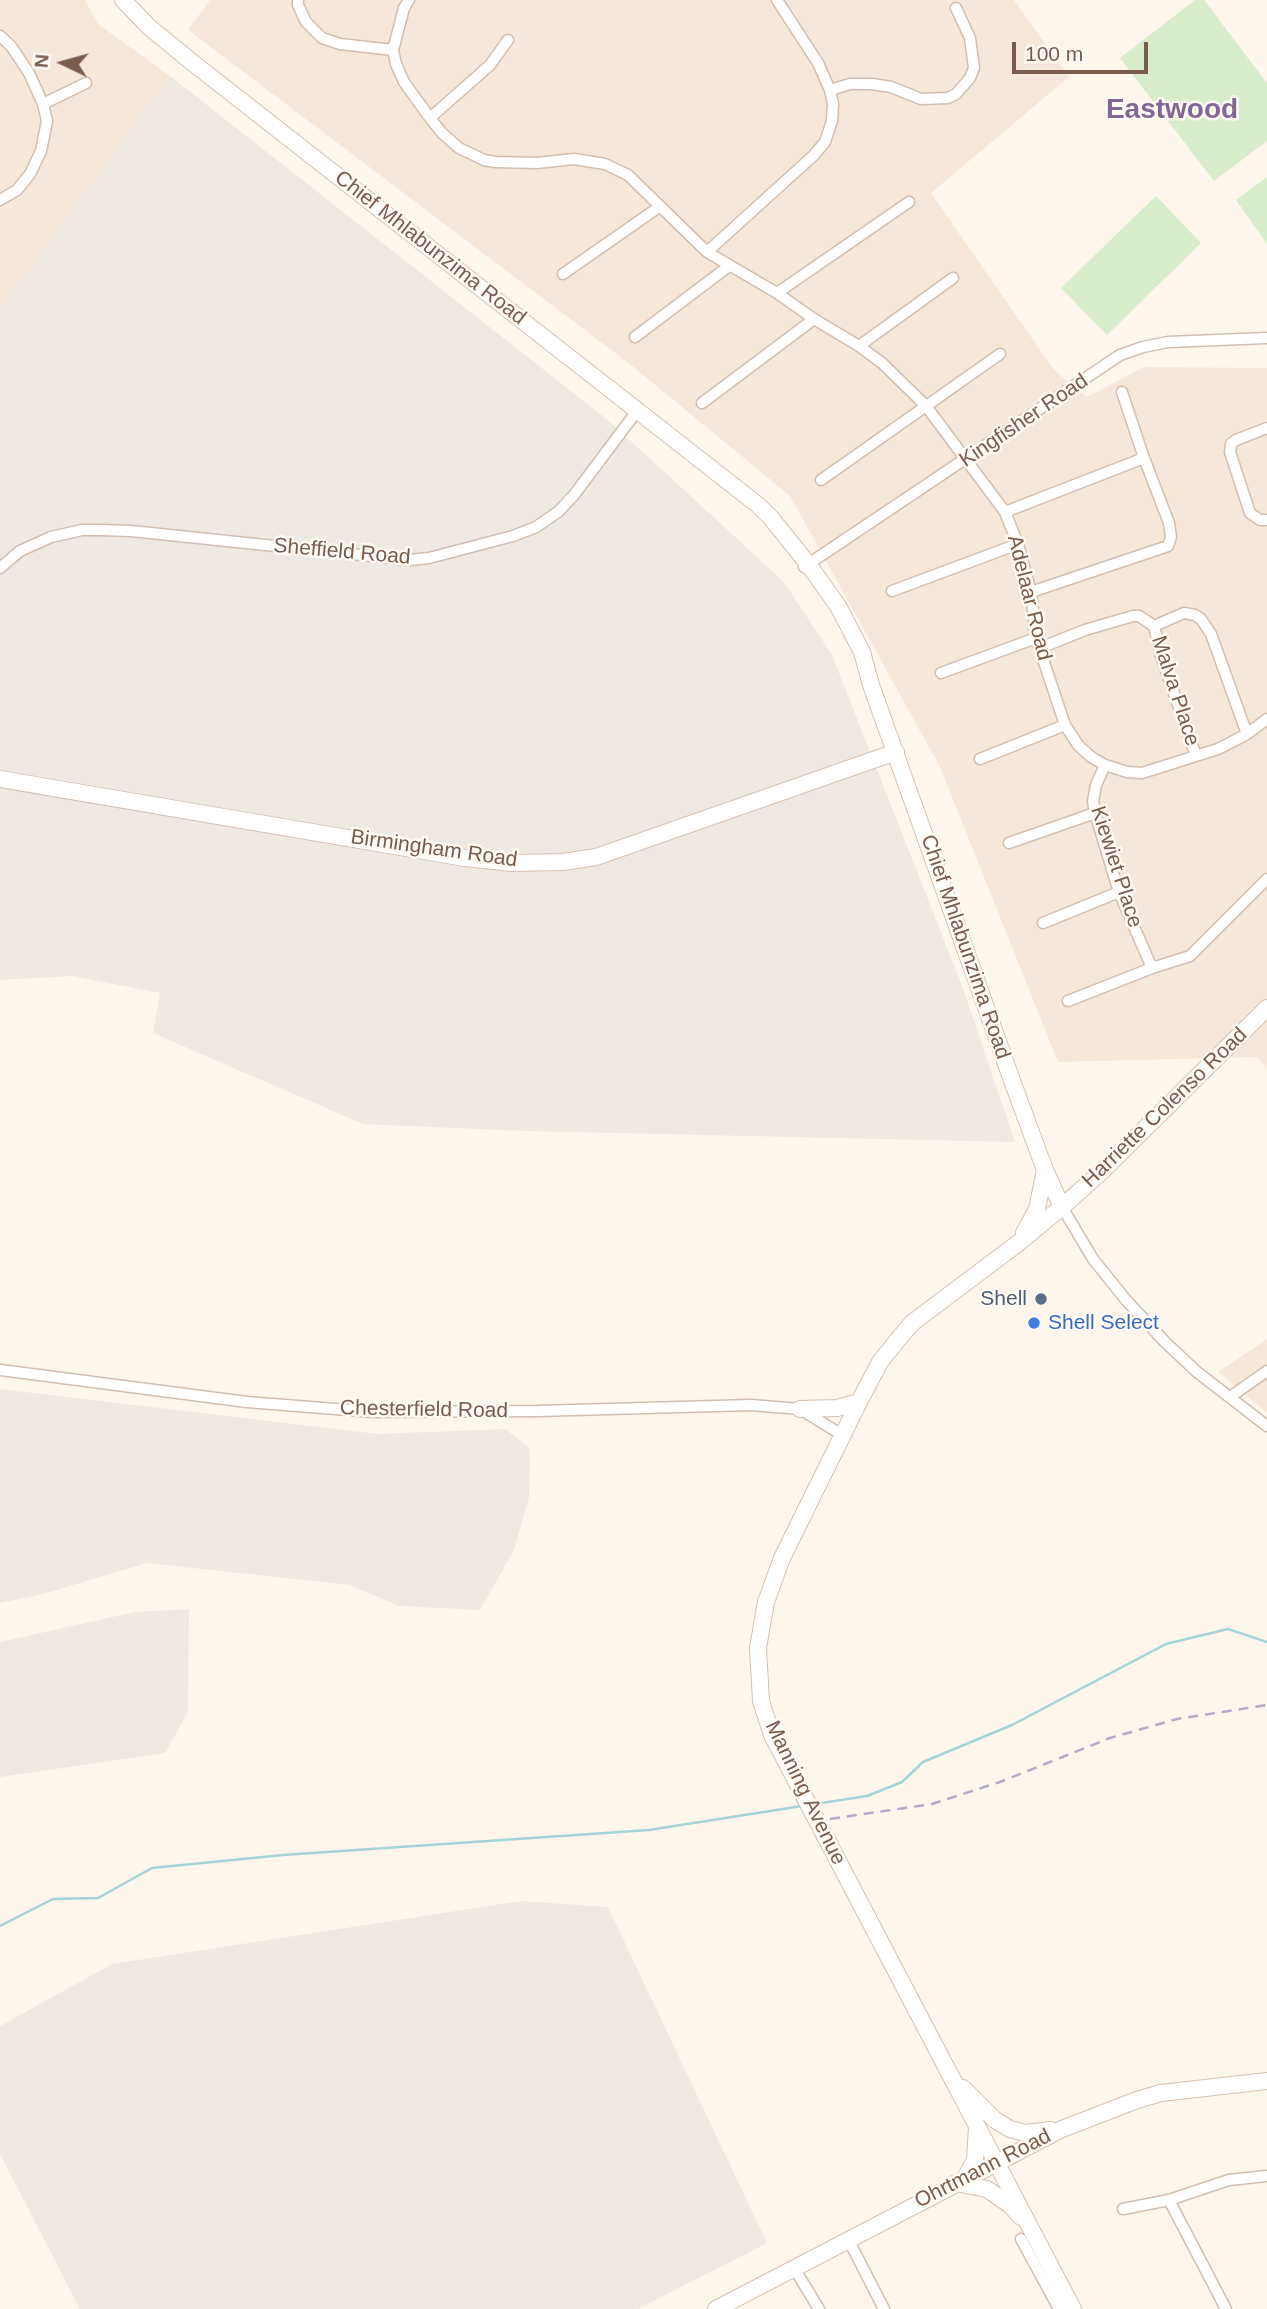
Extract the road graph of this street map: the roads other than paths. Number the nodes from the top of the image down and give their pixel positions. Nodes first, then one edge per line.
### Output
1 (122, 0) edge
2 (299, 0) edge
3 (409, 0) edge
4 (794, 0) edge
5 (780, 4) edge
6 (956, 8) dead end
7 (0, 36) edge
8 (508, 40) dead end
9 (393, 50) junction
10 (86, 83) dead end
11 (830, 90) junction
12 (43, 104) junction
13 (430, 118) junction
14 (0, 201) edge
15 (909, 202) dead end
16 (659, 207) junction
17 (706, 252) junction
18 (729, 267) junction
19 (563, 274) dead end
20 (953, 278) dead end
21 (777, 293) junction
22 (814, 319) junction
23 (635, 337) dead end
24 (1267, 338) edge
25 (859, 346) junction
26 (1000, 354) dead end
27 (1122, 392) dead end
28 (702, 403) dead end
29 (926, 406) junction
30 (638, 411) junction
31 (1267, 428) edge
32 (1144, 458) junction
33 (966, 460) junction
34 (821, 480) dead end
35 (1005, 512) junction
36 (1267, 520) edge
37 (1018, 544) junction
38 (806, 566) junction
39 (0, 568) edge
40 (892, 591) dead end
41 (1031, 592) junction
42 (1154, 626) junction
43 (1038, 643) junction
44 (941, 673) dead end
45 (1267, 719) edge
46 (1065, 725) junction
47 (1247, 734) junction
48 (896, 752) junction
49 (1196, 757) junction
50 (980, 759) dead end
51 (1105, 765) junction
52 (0, 779) edge
53 (1095, 813) junction
54 (1009, 844) dead end
55 (1267, 879) edge
56 (1119, 892) junction
57 (1043, 923) dead end
58 (1152, 968) junction
59 (1068, 1001) dead end
60 (1267, 1007) edge
61 (1045, 1170) junction
62 (1088, 1183) junction
63 (1062, 1207) junction
64 (1017, 1244) junction
65 (0, 1370) edge
66 (1267, 1371) edge
67 (1230, 1397) junction
68 (859, 1402) junction
69 (800, 1409) junction
70 (1267, 1426) edge
71 (842, 1435) junction
72 (950, 2074) junction
73 (1267, 2081) edge
74 (976, 2122) junction
75 (1062, 2129) junction
76 (997, 2161) junction
77 (1267, 2176) edge
78 (960, 2181) junction
79 (1169, 2200) junction
80 (1123, 2209) dead end
81 (1027, 2234) junction
82 (848, 2239) junction
83 (794, 2268) junction
84 (716, 2309) edge
85 (819, 2309) edge
86 (884, 2309) edge
87 (1059, 2309) edge
88 (1073, 2309) edge
89 (1226, 2309) edge

1 - 30 main road, Chief Mhlabunzima Road
2 - 9 street
3 - 9 street
4 - 5 street
5 - 11 street
6 - 11 street
7 - 12 street
8 - 13 street
9 - 13 street, Adelaar Road
10 - 12 street
11 - 17 street
12 - 14 street
13 - 16 street, Adelaar Road
15 - 21 street
16 - 17 street, Adelaar Road
16 - 19 street
17 - 18 street, Adelaar Road
18 - 21 street, Adelaar Road
18 - 23 street
20 - 25 street
21 - 22 street, Adelaar Road
22 - 25 street, Adelaar Road
22 - 28 street
24 - 33 street, Kingfisher Road
25 - 29 street, Adelaar Road
26 - 29 street
27 - 32 street
29 - 33 street, Adelaar Road
29 - 34 street
30 - 38 main road, Chief Mhlabunzima Road
30 - 39 street, Sheffield Road
31 - 36 street
32 - 35 street
32 - 41 street
33 - 35 street, Adelaar Road
33 - 38 street, Kingfisher Road
35 - 37 street, Adelaar Road
37 - 40 street
37 - 41 street, Adelaar Road
38 - 48 main road, Chief Mhlabunzima Road
41 - 43 street, Adelaar Road
42 - 43 street
42 - 47 street
42 - 49 street, Malva Place
43 - 44 street
43 - 46 street, Adelaar Road
45 - 47 street, Adelaar Road
46 - 50 street
46 - 51 street, Adelaar Road
47 - 49 street, Adelaar Road
48 - 52 main road, Birmingham Road
48 - 61 main road, Chief Mhlabunzima Road
49 - 51 street, Adelaar Road
51 - 53 street, Kiewiet Place
53 - 54 street
53 - 56 street, Kiewiet Place
55 - 58 street
56 - 57 street
56 - 58 street, Kiewiet Place
58 - 59 street
60 - 62 main road, Harriette Colenso Road
61 - 62 main road
61 - 63 main road, Chief Mhlabunzima Road
61 - 64 main road
62 - 63 main road, Harriette Colenso Road
63 - 64 main road, Manning Avenue
63 - 67 street
64 - 68 main road, Manning Avenue
65 - 69 street, Chesterfield Road
66 - 67 street
67 - 70 street
68 - 69 main road
68 - 71 main road, Manning Avenue
69 - 71 street, Chesterfield Road
71 - 72 main road, Manning Avenue
72 - 74 main road, Manning Avenue
72 - 75 main road
73 - 75 main road, Ohrtmann Road
74 - 76 main road, Manning Avenue
74 - 78 main road
75 - 76 main road, Ohrtmann Road
76 - 78 main road, Ohrtmann Road
76 - 81 main road, Manning Avenue
77 - 79 street
78 - 81 main road
78 - 82 main road, Ohrtmann Road
79 - 80 street
79 - 89 street
81 - 87 street, Manning Avenue
81 - 88 main road, Manning Avenue
82 - 83 main road, Ohrtmann Road
82 - 86 street
83 - 84 main road, Ohrtmann Road
83 - 85 street

